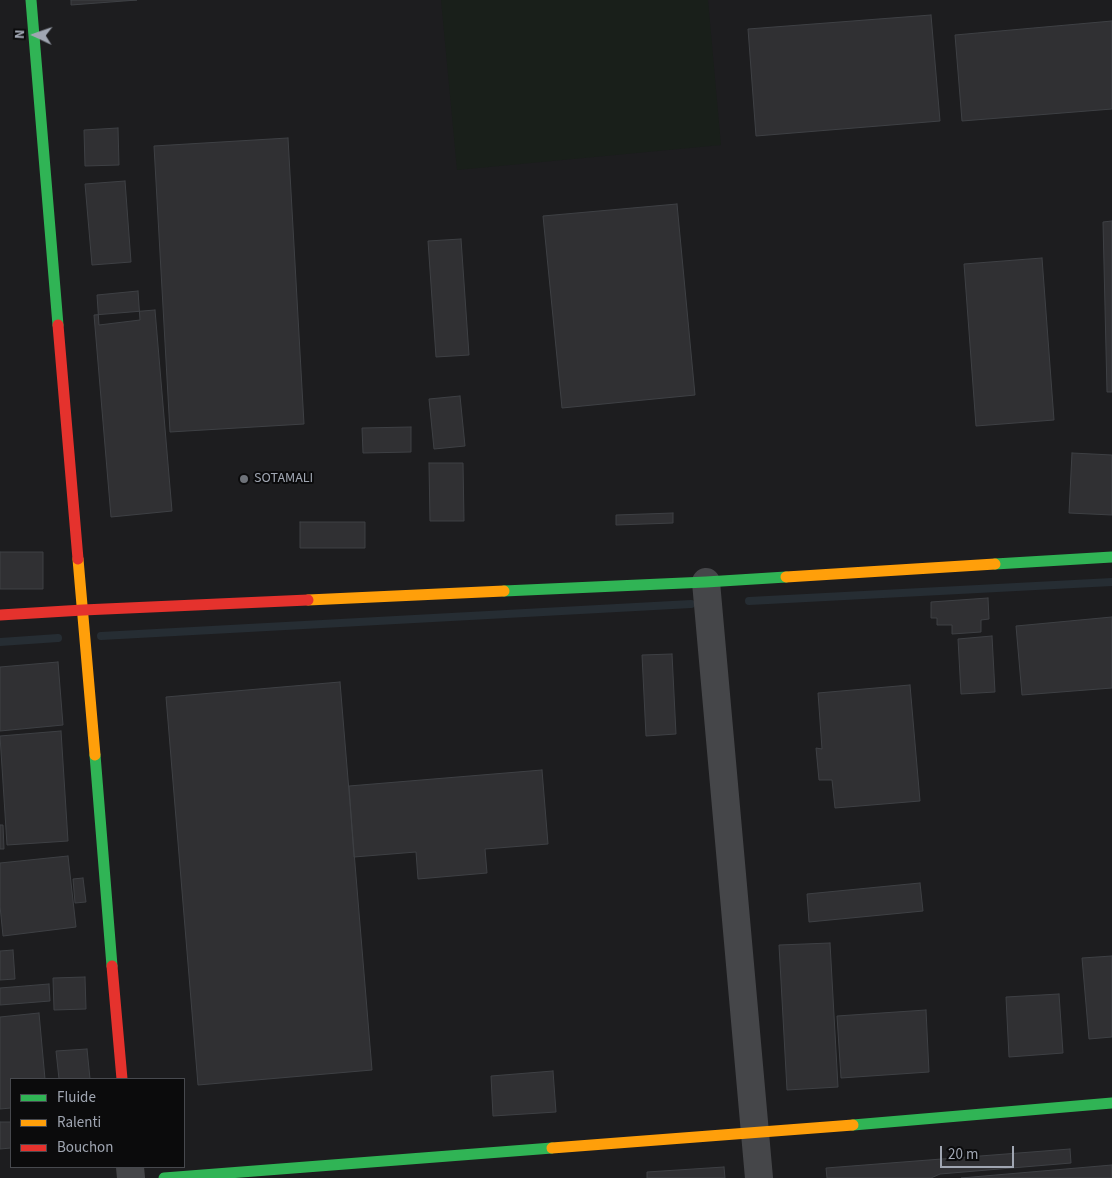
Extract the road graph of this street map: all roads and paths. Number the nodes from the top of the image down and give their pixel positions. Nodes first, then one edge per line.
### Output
1 (30, 0) edge
2 (1112, 557) edge
3 (706, 582) junction
4 (83, 610) junction
5 (0, 615) edge
6 (122, 1078) edge
7 (1112, 1102) edge
8 (755, 1132) junction
9 (164, 1178) edge
10 (759, 1178) edge

1 - 4 street
2 - 3 street
3 - 4 street
3 - 8 street
4 - 5 street
4 - 6 street
7 - 8 street
8 - 9 street
8 - 10 street

